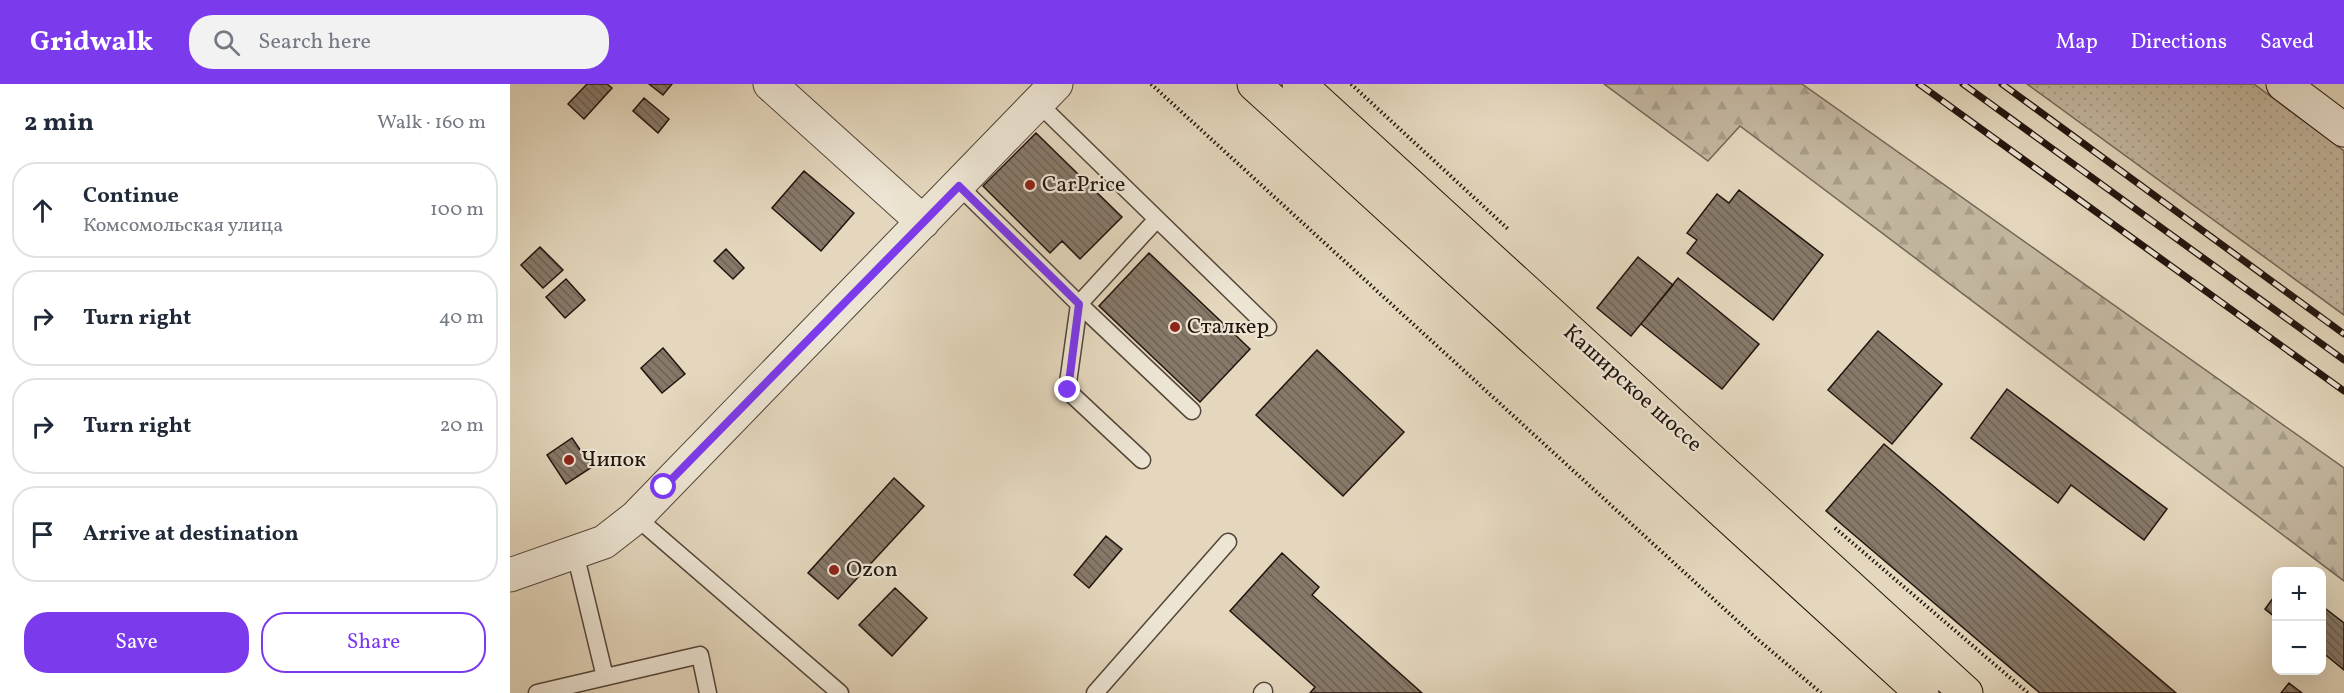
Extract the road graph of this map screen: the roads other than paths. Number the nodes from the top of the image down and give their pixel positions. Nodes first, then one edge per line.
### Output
1 (770, 84) edge
2 (1254, 84) edge
3 (1299, 84) edge
4 (2283, 84) edge
5 (1047, 93) edge
6 (2344, 130) edge
7 (959, 186) junction
8 (1157, 219) junction
9 (923, 222) junction
10 (1079, 304) junction
11 (1268, 327) dead end
12 (1192, 411) dead end
13 (1142, 460) dead end
14 (636, 517) junction
15 (1228, 542) dead end
16 (575, 553) junction
17 (510, 575) edge
18 (605, 677) junction
19 (537, 693) edge
20 (708, 693) edge
21 (840, 693) edge
22 (1095, 693) edge
23 (1922, 693) edge
24 (1966, 693) edge

1 - 9 street
2 - 23 main road, Каширское шоссе
3 - 24 main road, Каширское шоссе
4 - 6 street
5 - 7 street
5 - 8 lane
7 - 9 street
7 - 10 lane
8 - 10 lane
8 - 11 lane
9 - 14 street
10 - 12 lane
10 - 13 lane
14 - 16 street
14 - 21 lane
15 - 22 lane
16 - 17 street
16 - 18 lane
18 - 19 lane
18 - 20 lane

